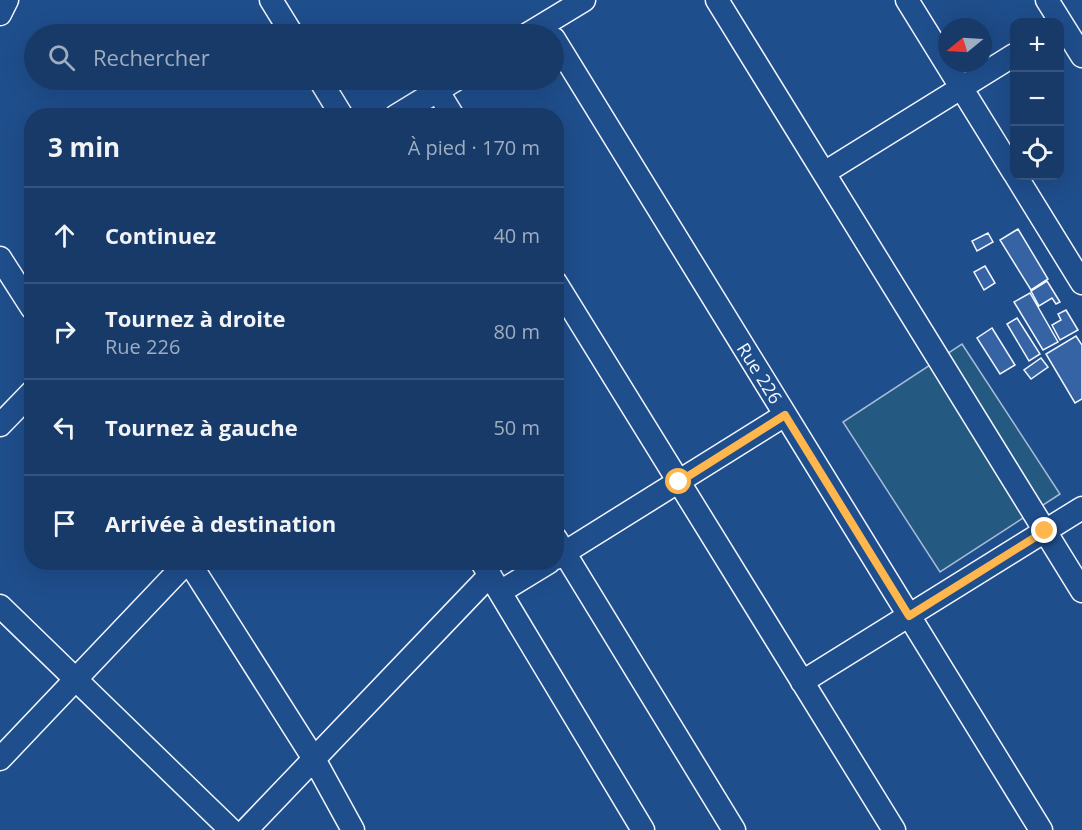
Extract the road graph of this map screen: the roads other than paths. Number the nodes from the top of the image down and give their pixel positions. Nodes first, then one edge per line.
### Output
1 (7, 0) edge
2 (271, 0) edge
3 (584, 0) edge
4 (717, 0) edge
5 (908, 0) edge
6 (1047, 0) edge
7 (0, 14) edge
8 (1057, 18) edge
9 (286, 24) edge
10 (555, 24) edge
11 (1064, 30) edge
12 (1082, 56) edge
13 (1010, 58) edge
14 (564, 65) edge
15 (962, 88) junction
16 (326, 90) edge
17 (438, 90) edge
18 (447, 90) edge
19 (337, 108) edge
20 (409, 108) edge
21 (451, 108) edge
22 (1010, 166) edge
23 (824, 173) junction
24 (1019, 180) edge
25 (0, 258) edge
26 (1082, 283) edge
27 (24, 296) edge
28 (564, 296) edge
29 (24, 400) edge
30 (785, 415) junction
31 (0, 425) edge
32 (679, 482) junction
33 (1082, 508) edge
34 (1045, 531) junction
35 (564, 549) edge
36 (564, 564) edge
37 (180, 570) edge
38 (193, 570) edge
39 (510, 570) edge
40 (491, 577) edge
41 (1082, 591) edge
42 (0, 606) edge
43 (909, 616) junction
44 (76, 680) junction
45 (802, 682) junction
46 (0, 759) edge
47 (314, 759) junction
48 (231, 830) edge
49 (246, 830) edge
50 (353, 830) edge
51 (643, 830) edge
52 (734, 830) edge
53 (894, 830) edge
54 (1041, 830) edge

1 - 7 street
2 - 9 street
3 - 10 street
4 - 23 street
5 - 15 street
6 - 8 street
11 - 12 street
13 - 15 street
14 - 30 street, Rue 226
15 - 22 street
15 - 23 street
16 - 19 street
17 - 20 street
18 - 21 street
23 - 34 street
24 - 26 street
25 - 27 street
28 - 32 street
29 - 31 street
30 - 32 street
30 - 43 street, Rue 226
32 - 35 street
32 - 45 street
33 - 34 street
34 - 41 street
34 - 43 street
36 - 52 street
37 - 44 street
38 - 47 street
39 - 40 street
40 - 47 street
40 - 51 street
42 - 44 street
43 - 45 street
43 - 54 street, Rue 226
44 - 46 street
44 - 48 street
45 - 53 street
47 - 49 street
47 - 50 street

